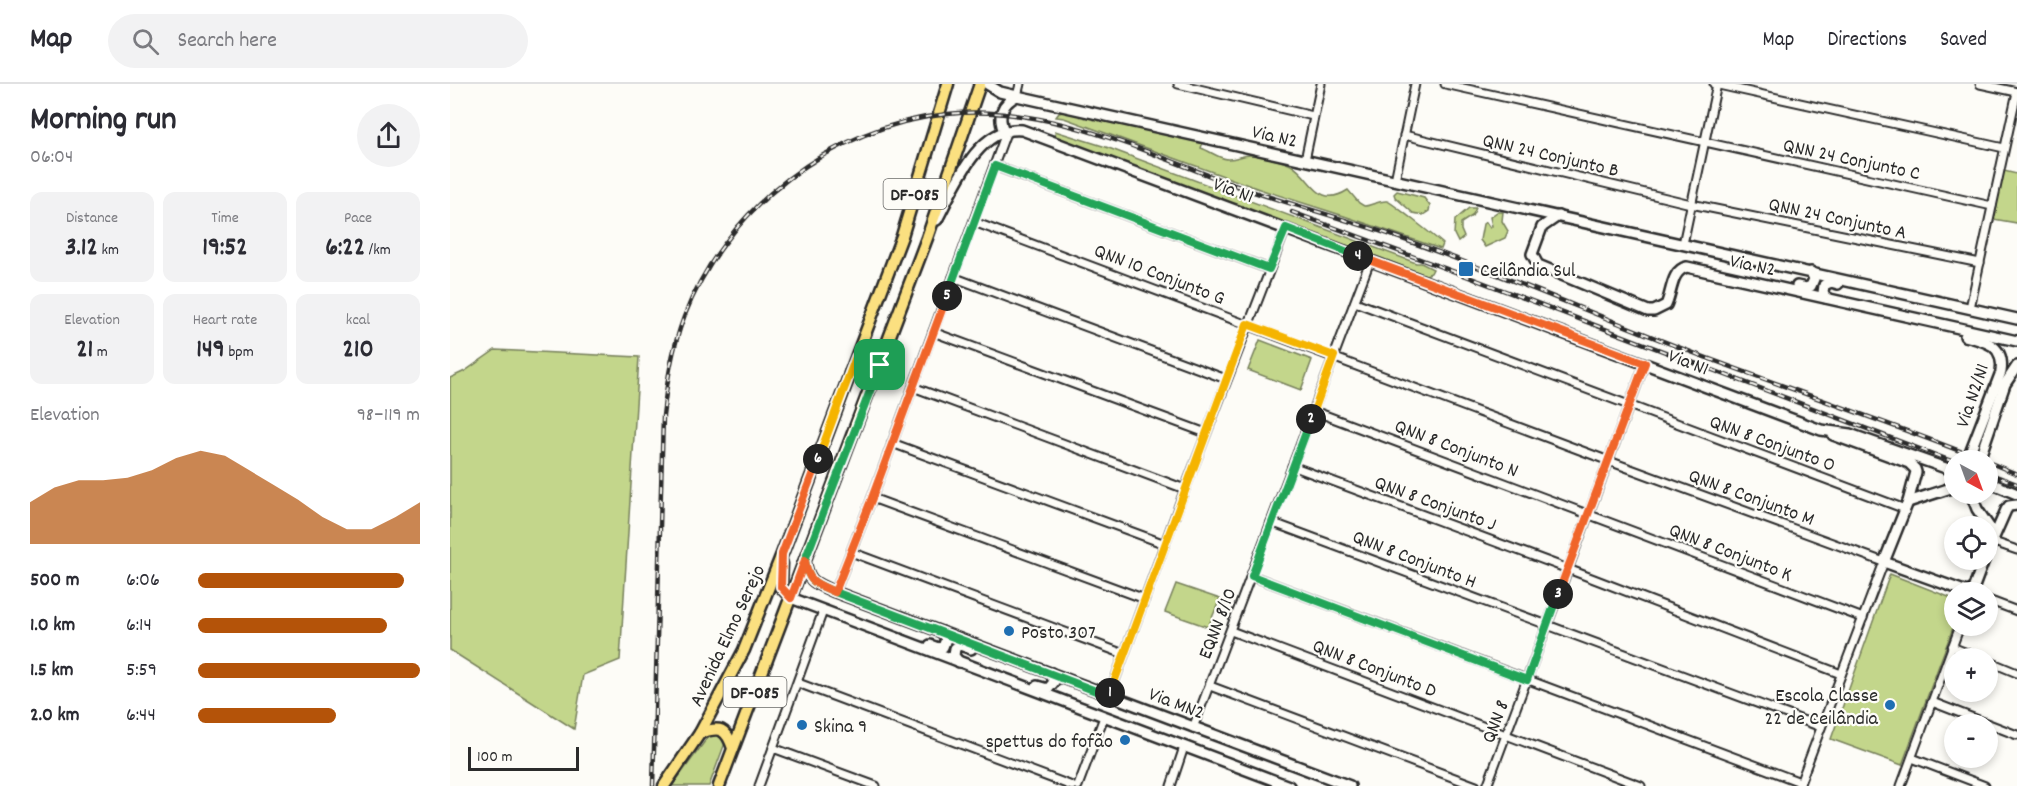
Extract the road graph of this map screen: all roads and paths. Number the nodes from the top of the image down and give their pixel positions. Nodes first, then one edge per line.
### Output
1 (948, 84) edge
2 (980, 84) edge
3 (987, 84) edge
4 (1020, 84) edge
5 (1178, 84) edge
6 (1321, 84) edge
7 (1415, 84) edge
8 (1445, 84) edge
9 (1716, 84) edge
10 (1980, 84) edge
11 (2017, 92) edge
12 (1017, 96) junction
13 (1313, 116) junction
14 (1006, 130) junction
15 (1404, 135) junction
16 (1704, 142) junction
17 (2004, 148) junction
18 (1305, 160) junction
19 (995, 166) junction
20 (1395, 180) junction
21 (1691, 204) junction
22 (1992, 206) junction
23 (1558, 216) junction
24 (974, 222) junction
25 (1286, 228) junction
26 (927, 238) junction
27 (1683, 244) junction
28 (1370, 261) junction
29 (1980, 263) junction
30 (1269, 269) junction
31 (1811, 272) junction
32 (1721, 275) junction
33 (953, 277) junction
34 (1908, 294) junction
35 (1826, 298) junction
36 (1355, 302) junction
37 (1970, 308) junction
38 (2017, 318) edge
39 (1923, 320) junction
40 (1247, 324) junction
41 (933, 332) junction
42 (2017, 341) edge
43 (1334, 356) junction
44 (856, 357) junction
45 (1645, 363) junction
46 (880, 365) junction
47 (2017, 366) edge
48 (850, 373) junction
49 (1226, 379) junction
50 (873, 384) junction
51 (913, 387) junction
52 (1629, 406) junction
53 (1314, 411) junction
54 (1821, 430) junction
55 (1206, 433) junction
56 (892, 443) junction
57 (1971, 450) edge
58 (1982, 450) edge
59 (1608, 461) junction
60 (1292, 466) junction
61 (1944, 467) edge
62 (1998, 486) edge
63 (1185, 489) junction
64 (1944, 491) edge
65 (2017, 494) edge
66 (872, 498) junction
67 (2017, 505) edge
68 (1906, 506) junction
69 (1588, 515) junction
70 (1271, 522) junction
71 (1998, 527) edge
72 (1998, 540) edge
73 (1165, 544) junction
74 (2017, 550) edge
75 (850, 552) junction
76 (782, 554) junction
77 (805, 560) junction
78 (1884, 562) junction
79 (1568, 569) junction
80 (1252, 576) junction
81 (1944, 584) edge
82 (835, 592) junction
83 (791, 598) junction
84 (1145, 599) junction
85 (1998, 604) edge
86 (823, 611) junction
87 (2017, 611) edge
88 (1863, 618) junction
89 (862, 625) junction
90 (1546, 625) junction
91 (1231, 631) junction
92 (942, 632) junction
93 (1956, 636) edge
94 (1952, 647) joint
95 (1124, 654) junction
96 (959, 662) junction
97 (1998, 665) edge
98 (1034, 666) junction
99 (1051, 673) junction
100 (2017, 673) edge
101 (1841, 674) junction
102 (1527, 680) junction
103 (798, 683) junction
104 (1017, 684) junction
105 (1210, 686) junction
106 (1109, 696) junction
107 (1932, 702) junction
108 (1104, 717) junction
109 (1821, 727) junction
110 (1193, 728) junction
111 (700, 733) junction
112 (1506, 735) junction
113 (2017, 735) edge
114 (1184, 747) junction
115 (734, 748) junction
116 (773, 748) junction
117 (1912, 758) junction
118 (1330, 782) edge
119 (1799, 784) edge
120 (664, 786) edge
121 (719, 786) edge
122 (759, 786) edge
123 (876, 786) edge
124 (1072, 786) edge
125 (1078, 786) edge
126 (1170, 786) edge
127 (1289, 786) edge
128 (1350, 786) edge
129 (1476, 786) edge
130 (1487, 786) edge
131 (1641, 786) edge
132 (1901, 786) edge
133 (1984, 786) edge

1 - 44 main road, Avenida Elmo Serejo / DF-085
2 - 26 main road, DF-085
3 - 12 main road, Via N2
4 - 12 street
5 - 13 street
6 - 13 street
7 - 15 street
8 - 16 street, QNN 24 Conjunto C
9 - 16 street
9 - 17 street
10 - 11 street
11 - 17 street
12 - 14 main road
12 - 18 main road, Via N2
13 - 18 street
14 - 19 street
14 - 25 main road, Via N1
14 - 26 main road
15 - 20 street
15 - 21 street, QNN 24 Conjunto B
16 - 21 street
16 - 22 street, QNN 24 Conjunto C
17 - 22 street
18 - 20 main road, Via N2
19 - 24 street
19 - 30 street
20 - 23 main road, Via N2
21 - 27 street
21 - 29 street, QNN 24 Conjunto A
22 - 29 street
23 - 27 main road, Via N2
23 - 32 main road, Via N2
24 - 33 street
24 - 40 street, QNN 10 Conjunto G
25 - 28 main road, Via N1
25 - 30 street
26 - 46 main road, DF-085
27 - 31 main road, Via N2
28 - 36 street, EQNN 8/10
28 - 45 main road, Via N1
29 - 37 street
30 - 40 street
31 - 32 main road
31 - 34 main road, Via N2
32 - 35 main road, Via N2
33 - 41 street
33 - 49 street
34 - 35 main road
34 - 37 main road, Via N2
35 - 39 main road, Via N2
36 - 43 street, EQNN 8/10
36 - 52 street, QNN 8 Conjunto O
37 - 38 main road, Via N2
39 - 42 main road, Via N2
39 - 57 main road, Via N2/N1
40 - 43 street, QNN 10 Conjunto G
40 - 49 street
41 - 51 street
41 - 55 street
43 - 53 street, EQNN 8/10
43 - 59 street
44 - 46 main road
44 - 48 main road, Avenida Elmo Serejo / DF-085
45 - 52 street, QNN 8
45 - 54 main road, Via N1
46 - 50 main road, DF-085
47 - 58 main road
48 - 50 main road
48 - 76 main road, Avenida Elmo Serejo / DF-085
49 - 55 street
50 - 77 main road, DF-085
51 - 56 street
51 - 63 street
52 - 59 street, QNN 8
52 - 68 street, QNN 8 Conjunto O
53 - 60 street, EQNN 8/10
53 - 69 street, QNN 8 Conjunto N
54 - 61 main road, Via N1
54 - 68 main road
55 - 63 street
56 - 66 street
56 - 73 street
59 - 69 street, QNN 8
59 - 78 street, QNN 8 Conjunto M
60 - 70 street, EQNN 8/10
60 - 79 street, QNN 8 Conjunto J
62 - 65 main road
63 - 73 street
64 - 68 main road
66 - 75 street
66 - 84 street
67 - 71 main road
68 - 78 main road
69 - 79 street, QNN 8
69 - 88 street, QNN 8 Conjunto K
70 - 80 street, EQNN 8/10
70 - 90 street, QNN 8 Conjunto H
72 - 74 street
73 - 84 street
75 - 82 street
75 - 95 street
76 - 83 main road
76 - 111 main road, Avenida Elmo Serejo / DF-085
77 - 82 main road, Via MN2
77 - 83 main road, DF-085
78 - 81 main road
78 - 88 street
79 - 90 street, QNN 8
79 - 101 street, QNN 8 Conjunto J
80 - 91 street, EQNN 8/10
80 - 102 street
82 - 92 main road, Via MN2
83 - 86 main road
83 - 115 main road, DF-085
84 - 95 street
85 - 87 street
86 - 89 main road
86 - 103 street
88 - 101 street
89 - 92 main road
89 - 96 main road
90 - 102 street, QNN 8
90 - 109 street, QNN 8 Conjunto H
91 - 105 street, EQNN 8/10
91 - 112 street, QNN 8 Conjunto D
92 - 98 main road, Via MN2
93 - 94 street
94 - 107 street
95 - 106 street
96 - 98 main road
96 - 104 main road
97 - 100 street
98 - 99 main road, Via MN2
99 - 104 main road
99 - 106 main road, Via MN2
101 - 109 street
102 - 112 street, QNN 8
102 - 119 street
103 - 116 street
103 - 124 street
104 - 108 main road
105 - 110 street, EQNN 8/10
105 - 129 street
106 - 110 main road, Via MN2
107 - 113 street
107 - 117 street
108 - 114 main road
108 - 125 street
109 - 119 street
110 - 118 main road, Via MN2
111 - 115 main road
111 - 120 main road, Avenida Elmo Serejo / DF-085
112 - 130 street, QNN 8
112 - 131 street, QNN 8 Conjunto D
114 - 126 street
114 - 127 main road
115 - 121 main road, DF-085
116 - 122 street
116 - 123 street
117 - 132 street
117 - 133 street
118 - 128 main road, Via MN2

